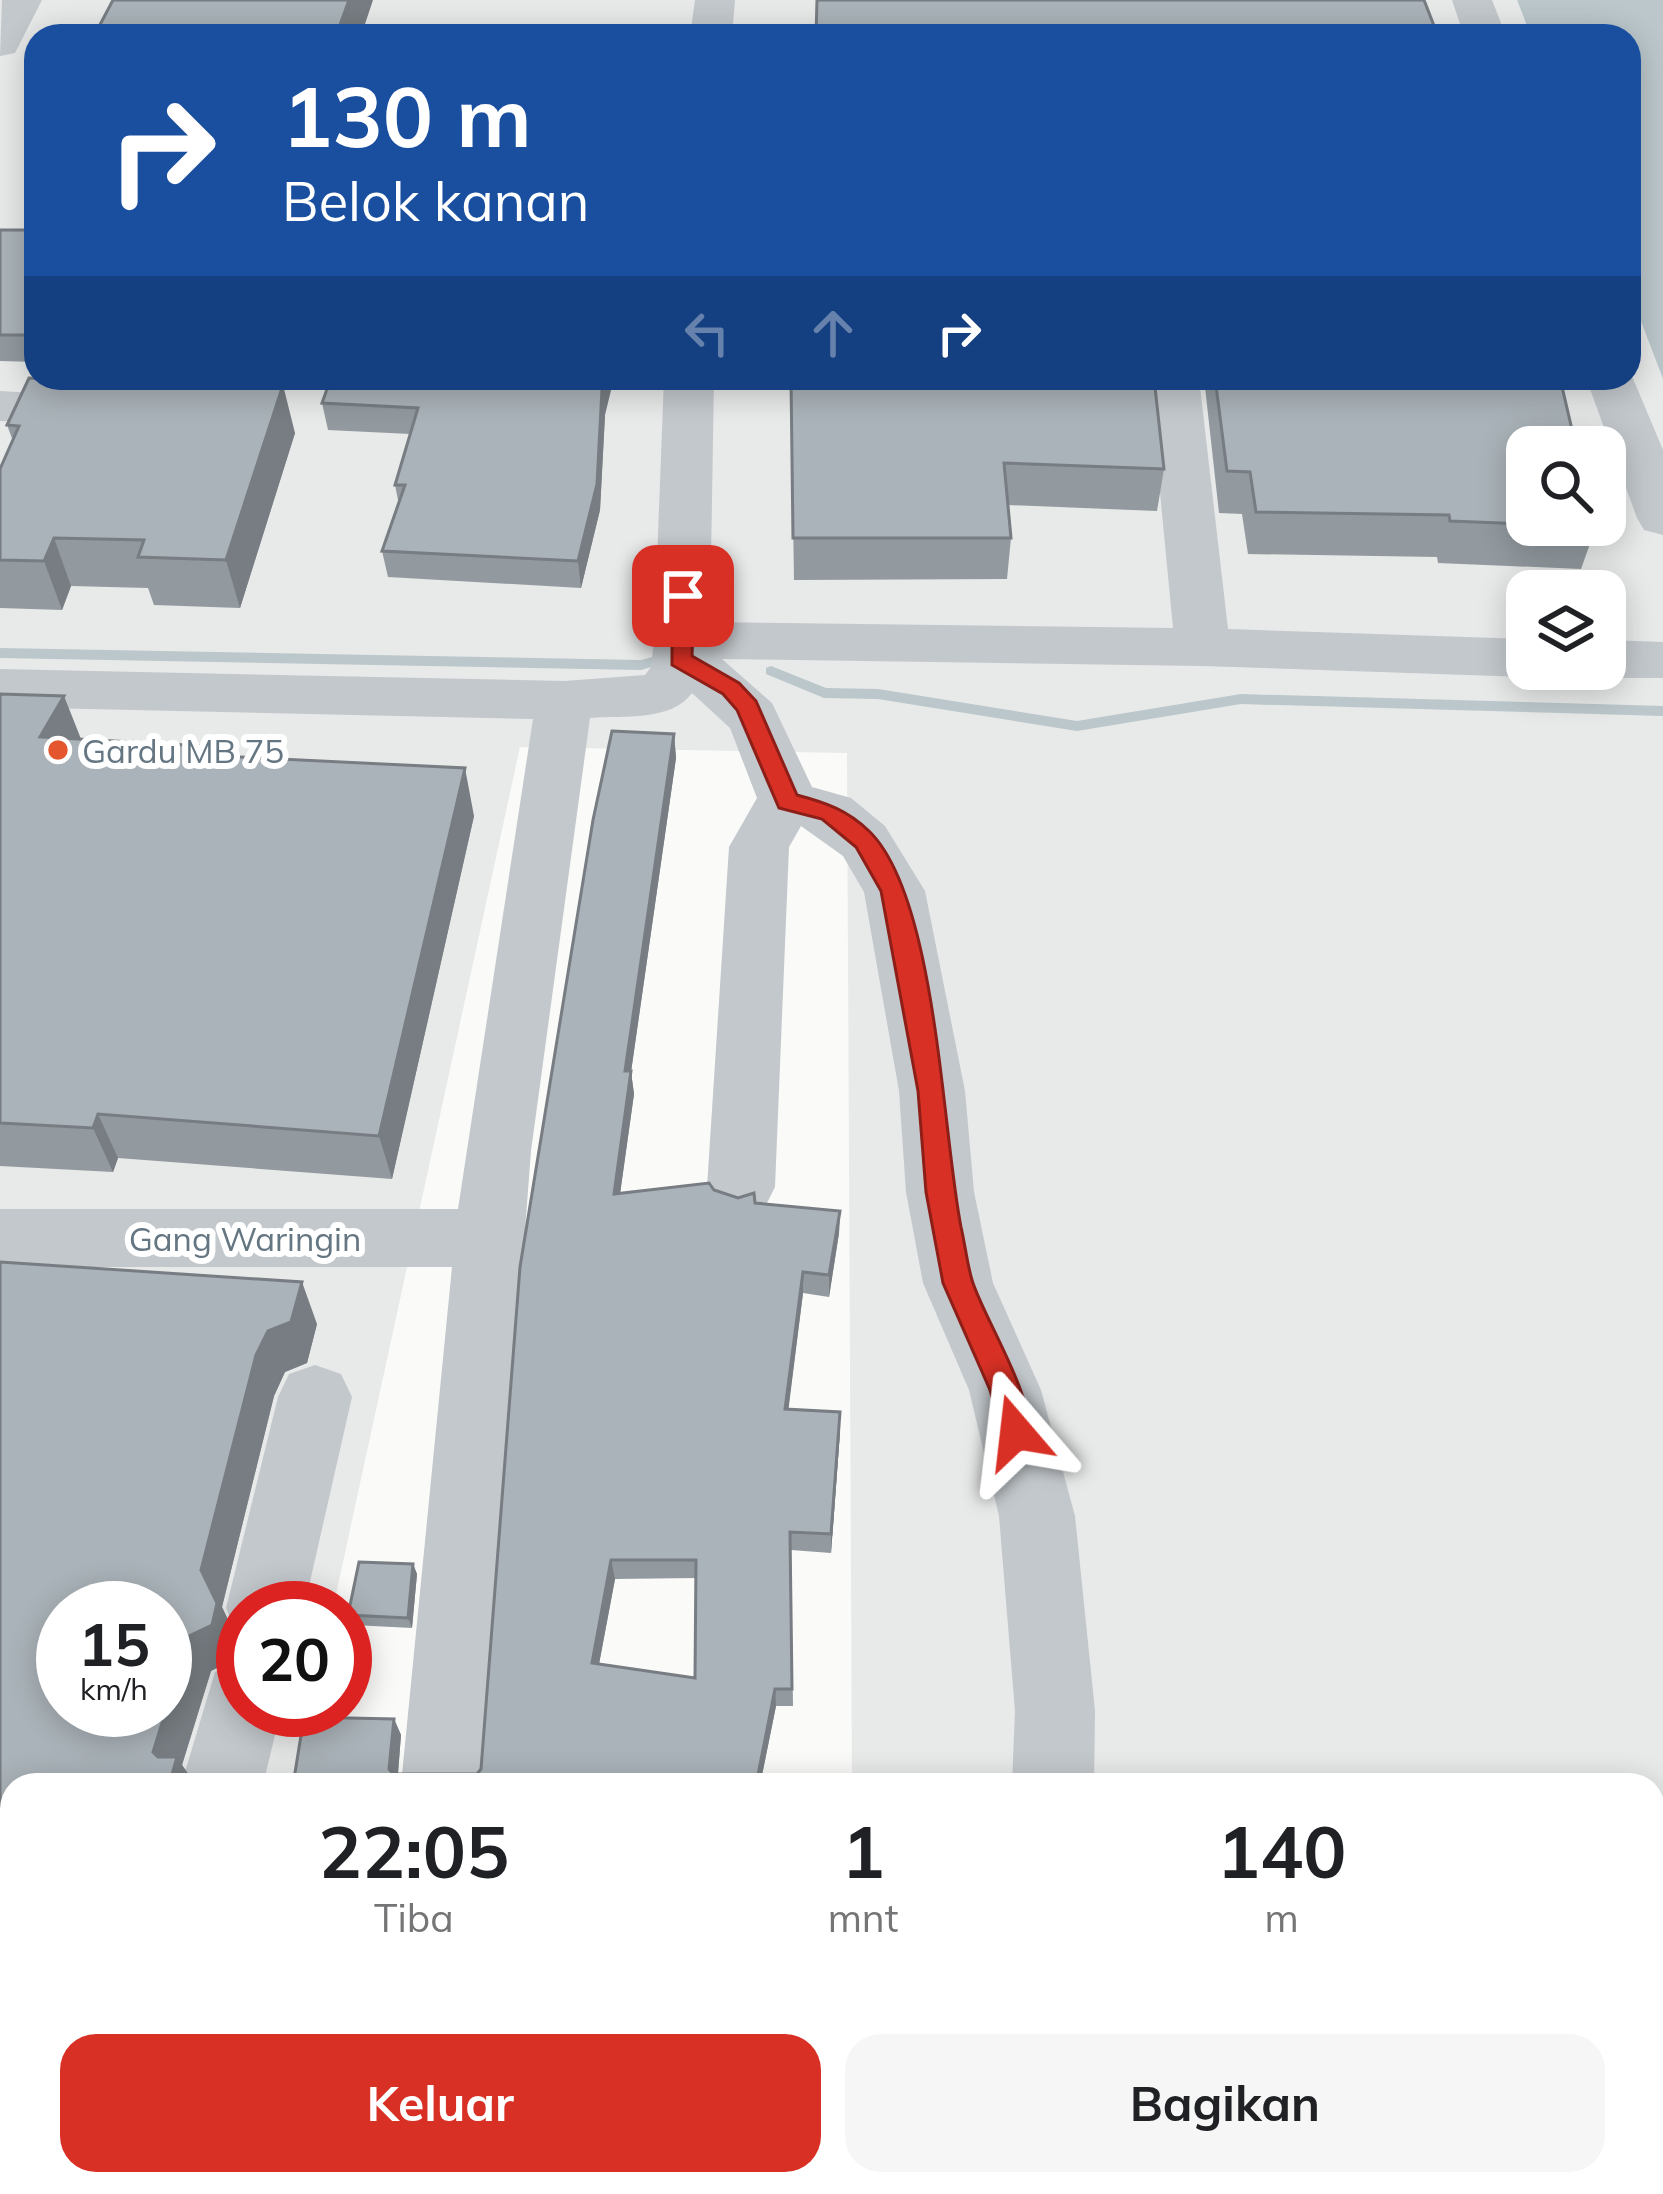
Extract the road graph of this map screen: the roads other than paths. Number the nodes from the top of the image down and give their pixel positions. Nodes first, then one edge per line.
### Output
1 (22, 0) edge
2 (0, 44) edge
3 (88, 390) edge
4 (689, 390) edge
5 (1175, 390) edge
6 (1615, 390) edge
7 (0, 406) edge
8 (1663, 518) edge
9 (1202, 647) junction
10 (681, 650) junction
11 (1506, 657) edge
12 (0, 688) edge
13 (564, 700) junction
14 (788, 802) junction
15 (741, 1187) dead end
16 (0, 1238) edge
17 (489, 1238) junction
18 (316, 1397) dead end
19 (272, 1581) edge
20 (234, 1737) edge
21 (225, 1773) edge
22 (443, 1773) edge
23 (1054, 1773) edge

1 - 2 street
3 - 7 street
4 - 10 street
5 - 9 street
6 - 8 street
9 - 10 street
9 - 11 street
10 - 13 street
10 - 14 street
12 - 13 street
13 - 17 street
14 - 15 street
14 - 23 street
16 - 17 street, Gang Waringin
17 - 22 street
18 - 19 street
20 - 21 street

